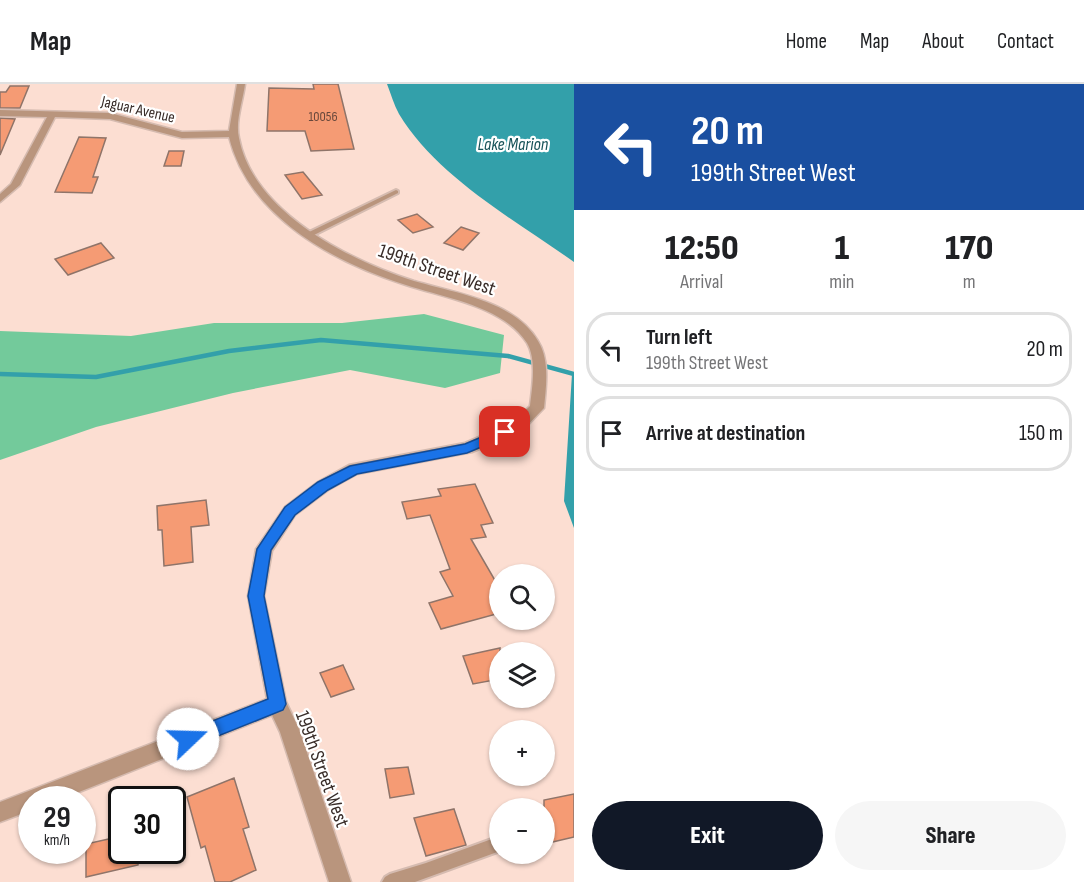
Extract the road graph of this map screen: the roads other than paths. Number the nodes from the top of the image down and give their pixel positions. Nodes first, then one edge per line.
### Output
1 (241, 84) edge
2 (0, 113) edge
3 (53, 114) junction
4 (234, 134) junction
5 (396, 192) dead end
6 (0, 199) edge
7 (309, 234) junction
8 (277, 704) junction
9 (68, 786) edge
10 (18, 805) edge
11 (0, 812) edge
12 (489, 847) edge
13 (340, 882) edge
14 (390, 882) edge

1 - 4 street, 199th Street West
2 - 3 street, Jaguar Avenue
3 - 4 street, Jaguar Avenue
3 - 6 street
4 - 7 street, 199th Street West
5 - 7 lane
7 - 8 street, 199th Street West
8 - 9 street
8 - 13 street, 199th Street West
10 - 11 street
12 - 14 lane

